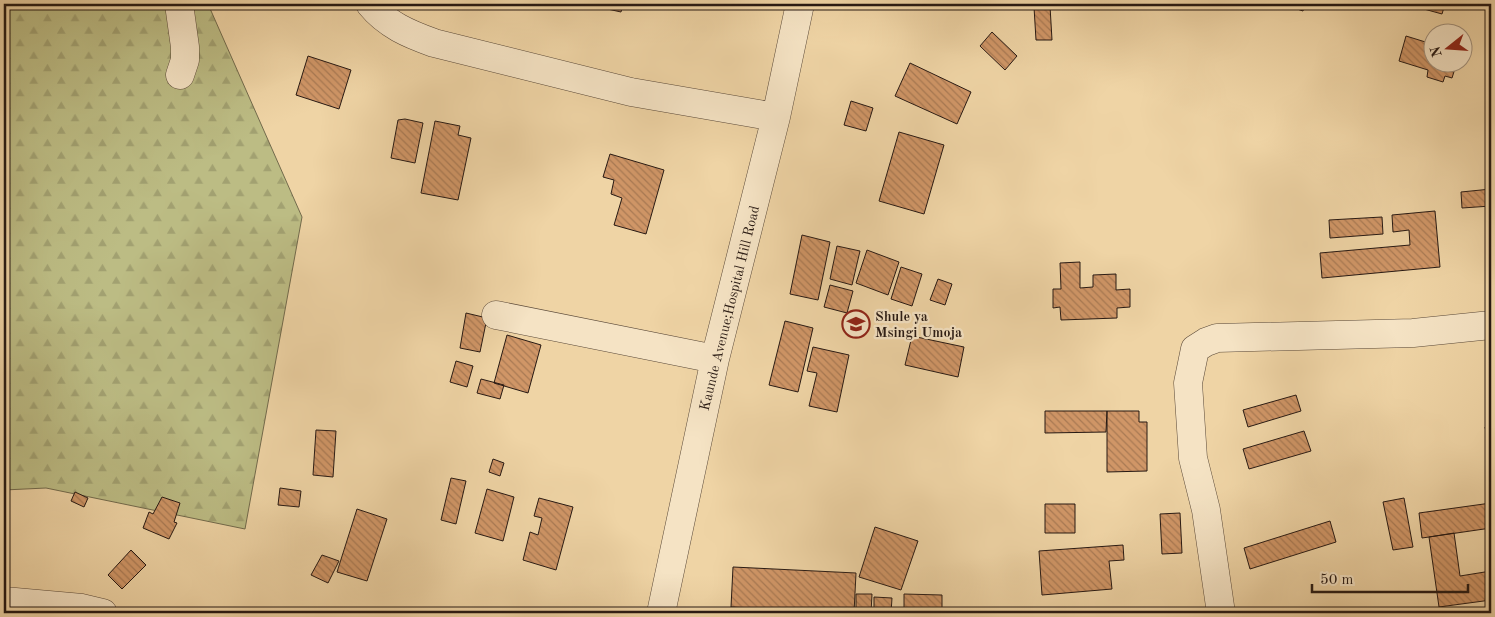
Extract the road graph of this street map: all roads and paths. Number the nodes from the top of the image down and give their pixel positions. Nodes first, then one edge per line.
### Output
1 (179, 4) edge
2 (370, 4) edge
3 (800, 4) edge
4 (180, 75) dead end
5 (776, 117) junction
6 (496, 314) dead end
7 (1491, 326) edge
8 (715, 359) junction
9 (4, 601) edge
10 (103, 613) edge
11 (660, 613) edge
12 (1221, 613) edge

1 - 4 street
2 - 5 street
3 - 5 street, Kaunde Avenue;Hospital Hill Road
5 - 8 street, Kaunde Avenue;Hospital Hill Road
6 - 8 street
7 - 12 street
8 - 11 street, Kaunde Avenue;Hospital Hill Road
9 - 10 street

